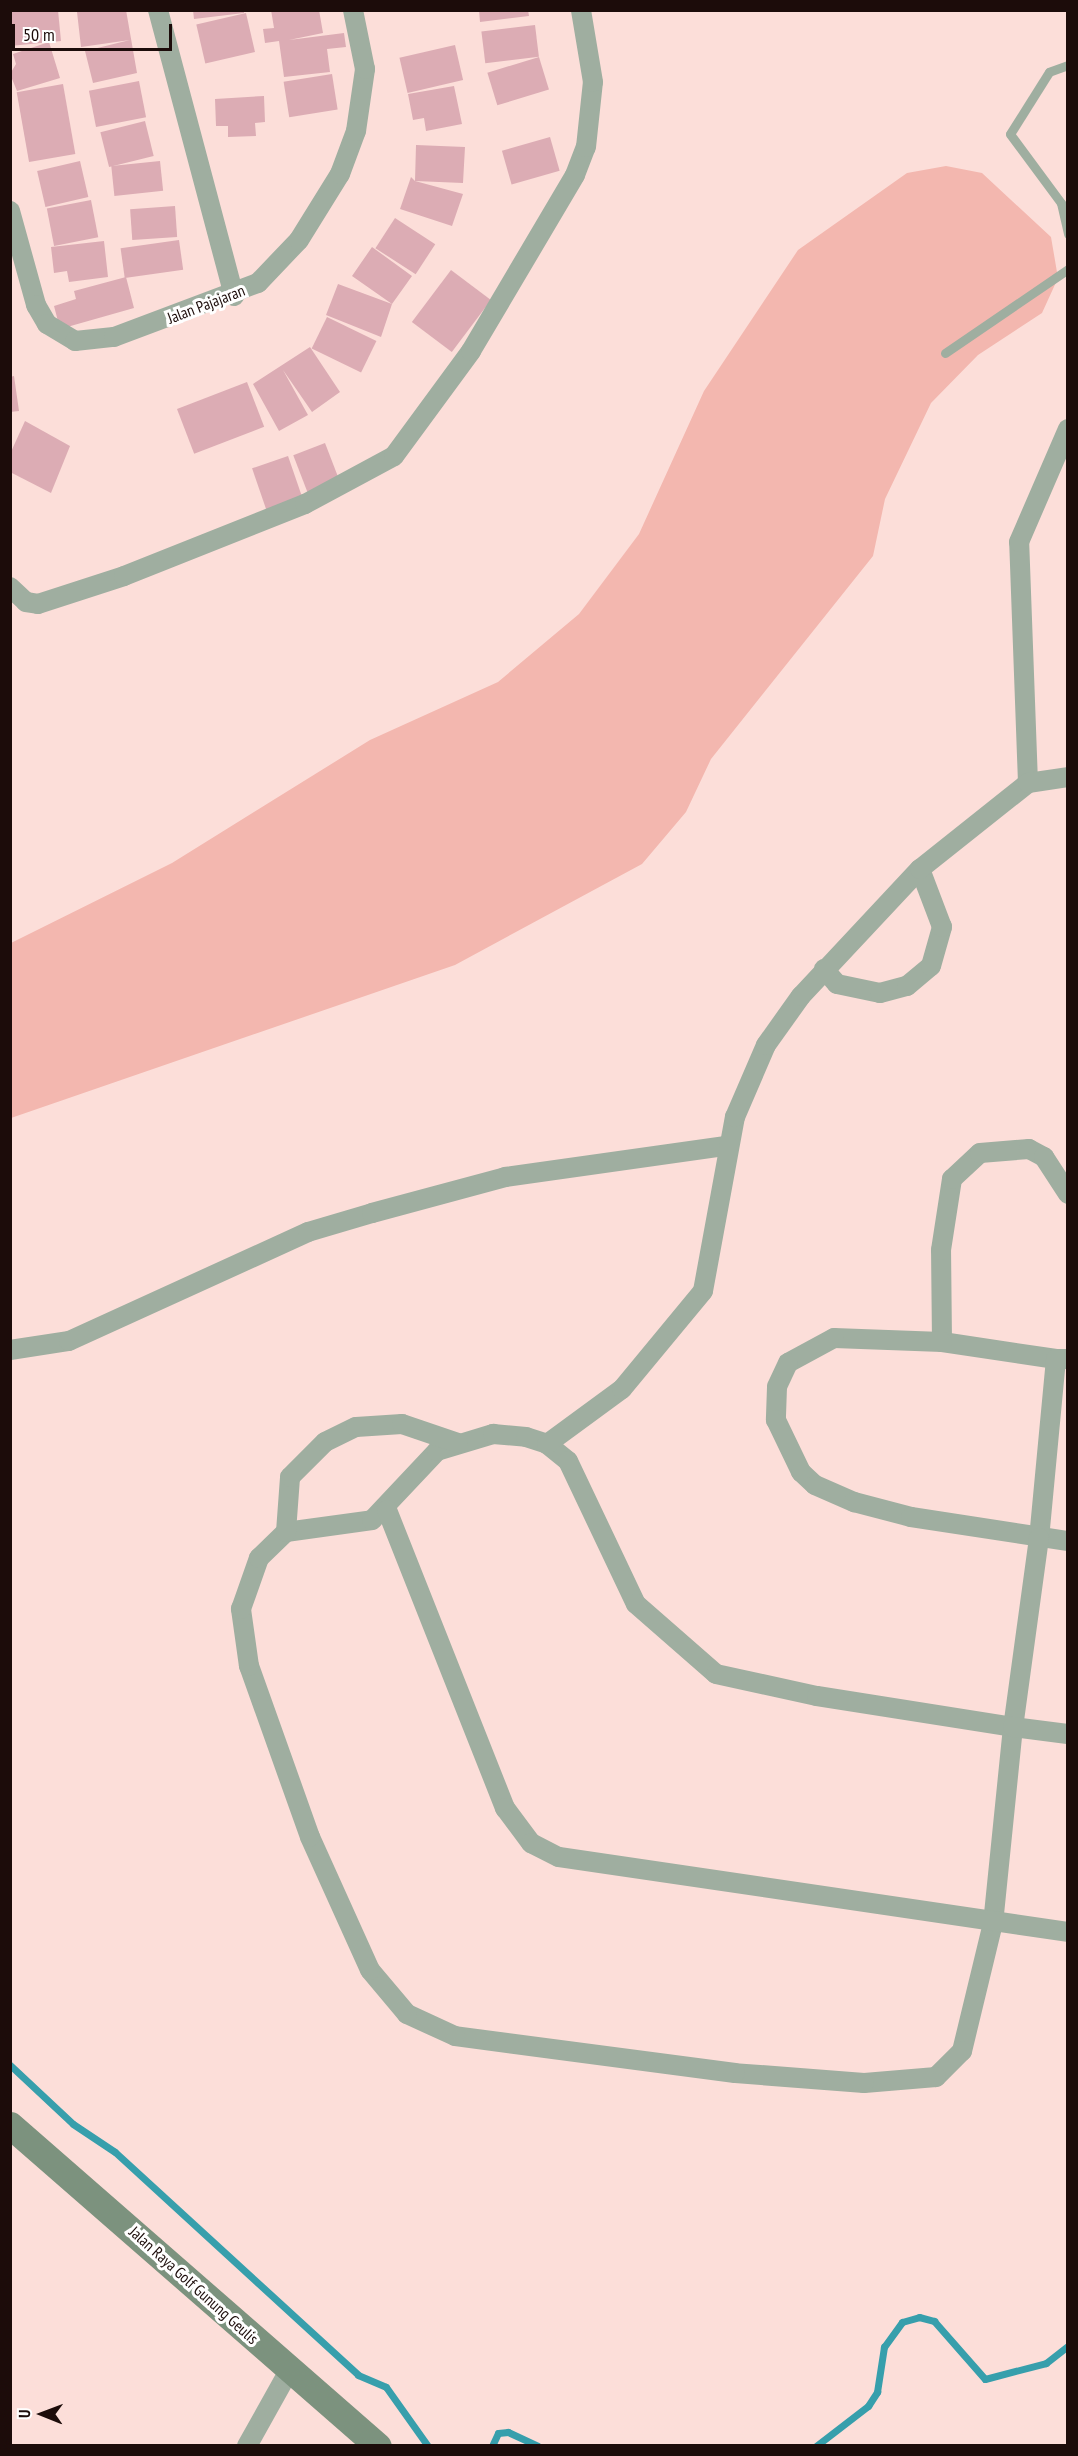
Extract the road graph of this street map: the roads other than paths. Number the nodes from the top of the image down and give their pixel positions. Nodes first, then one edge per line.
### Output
1 (158, 10) edge
2 (353, 10) edge
3 (581, 10) edge
4 (1068, 65) edge
5 (10, 211) edge
6 (1068, 234) edge
7 (1068, 268) edge
8 (234, 296) junction
9 (945, 353) dead end
10 (1068, 429) edge
11 (10, 587) edge
12 (1068, 777) edge
13 (1028, 783) junction
14 (920, 868) junction
15 (824, 969) junction
16 (726, 1146) junction
17 (1068, 1194) edge
18 (942, 1342) junction
19 (10, 1350) edge
20 (1062, 1359) edge
21 (458, 1443) junction
22 (547, 1444) junction
23 (387, 1510) junction
24 (286, 1532) junction
25 (1040, 1538) junction
26 (1068, 1541) edge
27 (1013, 1727) junction
28 (1068, 1734) edge
29 (993, 1923) junction
30 (1068, 1932) edge
31 (10, 2125) edge
32 (289, 2372) junction
33 (247, 2445) edge
34 (378, 2445) edge

1 - 8 street
2 - 8 street, Jalan Pajajaran
3 - 11 street
4 - 6 lane
5 - 8 street, Jalan Pajajaran
7 - 9 lane
10 - 13 street
12 - 13 street
13 - 14 street
14 - 15 street
14 - 15 street
15 - 16 street
16 - 19 street
16 - 22 street
17 - 18 street
18 - 20 street
18 - 25 street
20 - 25 street
21 - 22 street
21 - 23 street
21 - 24 street
22 - 27 street
23 - 24 street
23 - 29 street
24 - 29 street
25 - 26 street
25 - 27 street
27 - 28 street
27 - 29 street
29 - 30 street
31 - 32 main road, Jalan Raya Golf Gunung Geulis
32 - 33 street
32 - 34 main road, Jalan Raya Golf Gunung Geulis

